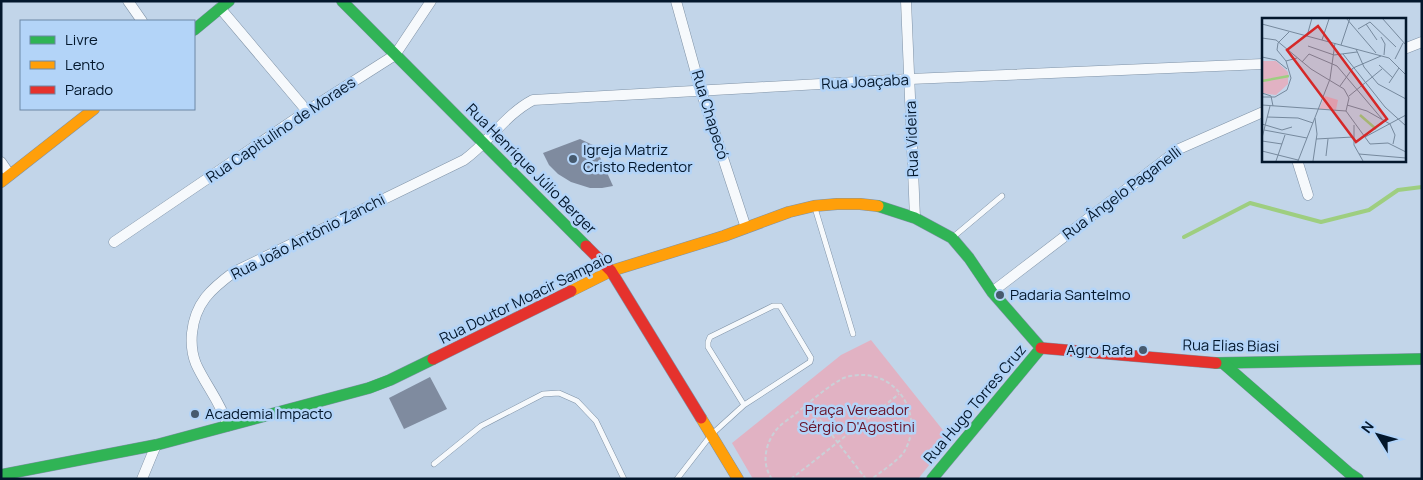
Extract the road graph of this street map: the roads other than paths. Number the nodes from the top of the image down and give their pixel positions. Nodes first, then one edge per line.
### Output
1 (128, 1) edge
2 (342, 1) edge
3 (431, 1) edge
4 (676, 1) edge
5 (906, 1) edge
6 (225, 5) edge
7 (141, 20) edge
8 (195, 29) edge
9 (1422, 42) edge
10 (1406, 48) edge
11 (395, 55) junction
12 (1262, 64) edge
13 (910, 79) junction
14 (702, 91) junction
15 (93, 110) edge
16 (307, 110) junction
17 (1262, 112) edge
18 (484, 144) junction
19 (1297, 161) edge
20 (1, 162) edge
21 (6, 178) edge
22 (1308, 195) dead end
23 (1002, 196) dead end
24 (814, 206) junction
25 (916, 218) junction
26 (746, 228) junction
27 (952, 238) junction
28 (114, 242) dead end
29 (611, 271) junction
30 (992, 292) junction
31 (853, 334) dead end
32 (1041, 348) junction
33 (1422, 359) edge
34 (1224, 364) junction
35 (744, 405) junction
36 (228, 426) junction
37 (711, 435) junction
38 (156, 445) junction
39 (434, 464) dead end
40 (1, 475) edge
41 (1351, 477) edge
42 (142, 479) edge
43 (624, 479) edge
44 (677, 479) edge
45 (738, 479) edge
46 (932, 479) edge

1 - 7 street
2 - 11 street, Rua Henrique Júlio Berger
3 - 11 street, Rua Capitulino de Moraes
4 - 14 street, Rua Chapecó
5 - 13 street, Rua Videira
6 - 8 street
6 - 16 street
9 - 10 street
11 - 16 street, Rua Capitulino de Moraes
11 - 18 street, Rua Henrique Júlio Berger
12 - 13 street, Rua Joaçaba
13 - 14 street, Rua Joaçaba
13 - 25 street, Rua Videira
14 - 18 street, Rua Joaçaba
14 - 26 street, Rua Chapecó
15 - 21 street
16 - 28 street, Rua Capitulino de Moraes
17 - 30 street, Rua Ângelo Paganelli
18 - 29 street, Rua Henrique Júlio Berger
18 - 36 street, Rua João Antônio Zanchi
19 - 22 street
20 - 21 street
23 - 27 lane
24 - 25 street, Rua Doutor Moacir Sampaio
24 - 26 street, Rua Doutor Moacir Sampaio
24 - 31 lane
25 - 27 street, Rua Doutor Moacir Sampaio
26 - 29 street, Rua Doutor Moacir Sampaio
27 - 30 street, Rua Doutor Moacir Sampaio
29 - 36 street, Rua Doutor Moacir Sampaio
29 - 37 street, Rua Henrique Júlio Berger
30 - 32 street, Rua Doutor Moacir Sampaio
32 - 34 street, Rua Elias Biasi
32 - 46 street, Rua Hugo Torres Cruz
33 - 34 street, Rua Elias Biasi
34 - 41 street
35 - 35 lane
35 - 37 lane
36 - 38 street, Rua Doutor Moacir Sampaio
37 - 44 lane
37 - 45 street, Rua Henrique Júlio Berger
38 - 40 street, Rua Doutor Moacir Sampaio
38 - 42 street
39 - 43 lane

